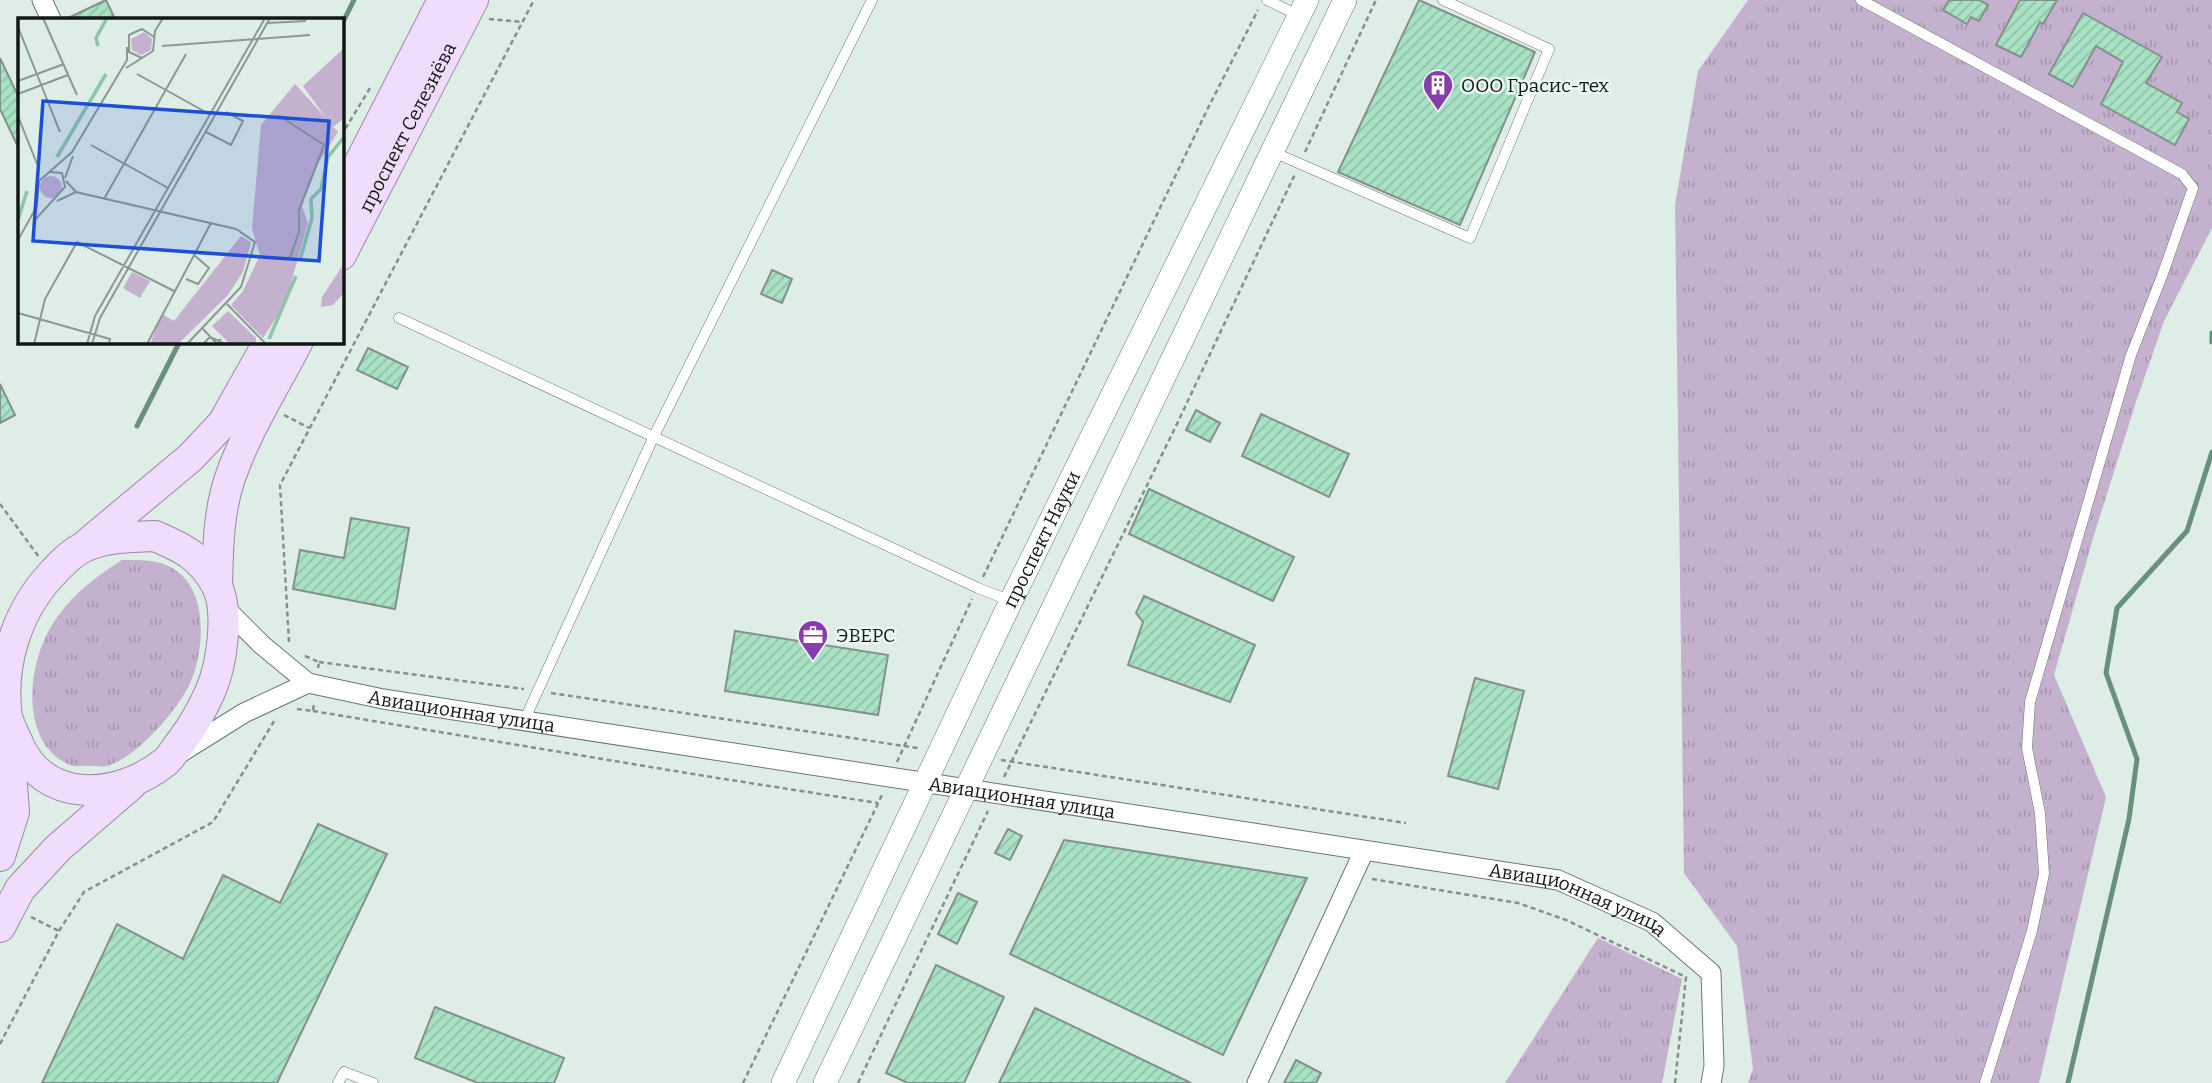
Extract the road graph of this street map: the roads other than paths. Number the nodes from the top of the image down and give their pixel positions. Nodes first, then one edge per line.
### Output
1 (42, 0) edge
2 (443, 0) edge
3 (473, 0) edge
4 (872, 0) edge
5 (1265, 0) edge
6 (1345, 0) edge
7 (1443, 0) edge
8 (1861, 0) edge
9 (1303, 8) edge
10 (51, 18) edge
11 (1272, 152) junction
12 (343, 195) edge
13 (343, 251) edge
14 (399, 318) dead end
15 (268, 343) edge
16 (297, 343) edge
17 (654, 436) junction
18 (82, 548) junction
19 (220, 596) junction
20 (1011, 601) junction
21 (4, 651) edge
22 (312, 684) junction
23 (7, 718) junction
24 (524, 721) junction
25 (166, 761) junction
26 (137, 780) junction
27 (926, 783) junction
28 (968, 790) junction
29 (1364, 851) junction
30 (0, 856) edge
31 (0, 927) edge
32 (338, 1083) edge
33 (373, 1083) edge
34 (783, 1083) edge
35 (825, 1083) edge
36 (1257, 1083) edge
37 (1711, 1083) edge
38 (1985, 1083) edge

1 - 10 street
2 - 12 main road, проспект Селезнёва
3 - 13 main road, проспект Селезнёва
4 - 17 lane
5 - 9 lane
6 - 11 street
7 - 11 lane
8 - 38 lane
9 - 20 street, проспект Науки
11 - 28 street
14 - 17 lane
15 - 18 main road
16 - 19 main road
17 - 20 lane
17 - 24 lane
18 - 19 main road
18 - 21 main road
19 - 22 street
19 - 25 main road
20 - 27 street, проспект Науки
21 - 23 main road
22 - 24 street, Авиационная улица
22 - 25 street
23 - 26 main road
23 - 30 main road
24 - 27 street, Авиационная улица
25 - 26 main road
26 - 31 main road
27 - 28 street, Авиационная улица
27 - 34 street, проспект Науки
28 - 29 street, Авиационная улица
28 - 35 street
29 - 36 street
29 - 37 street, Авиационная улица
32 - 33 lane

